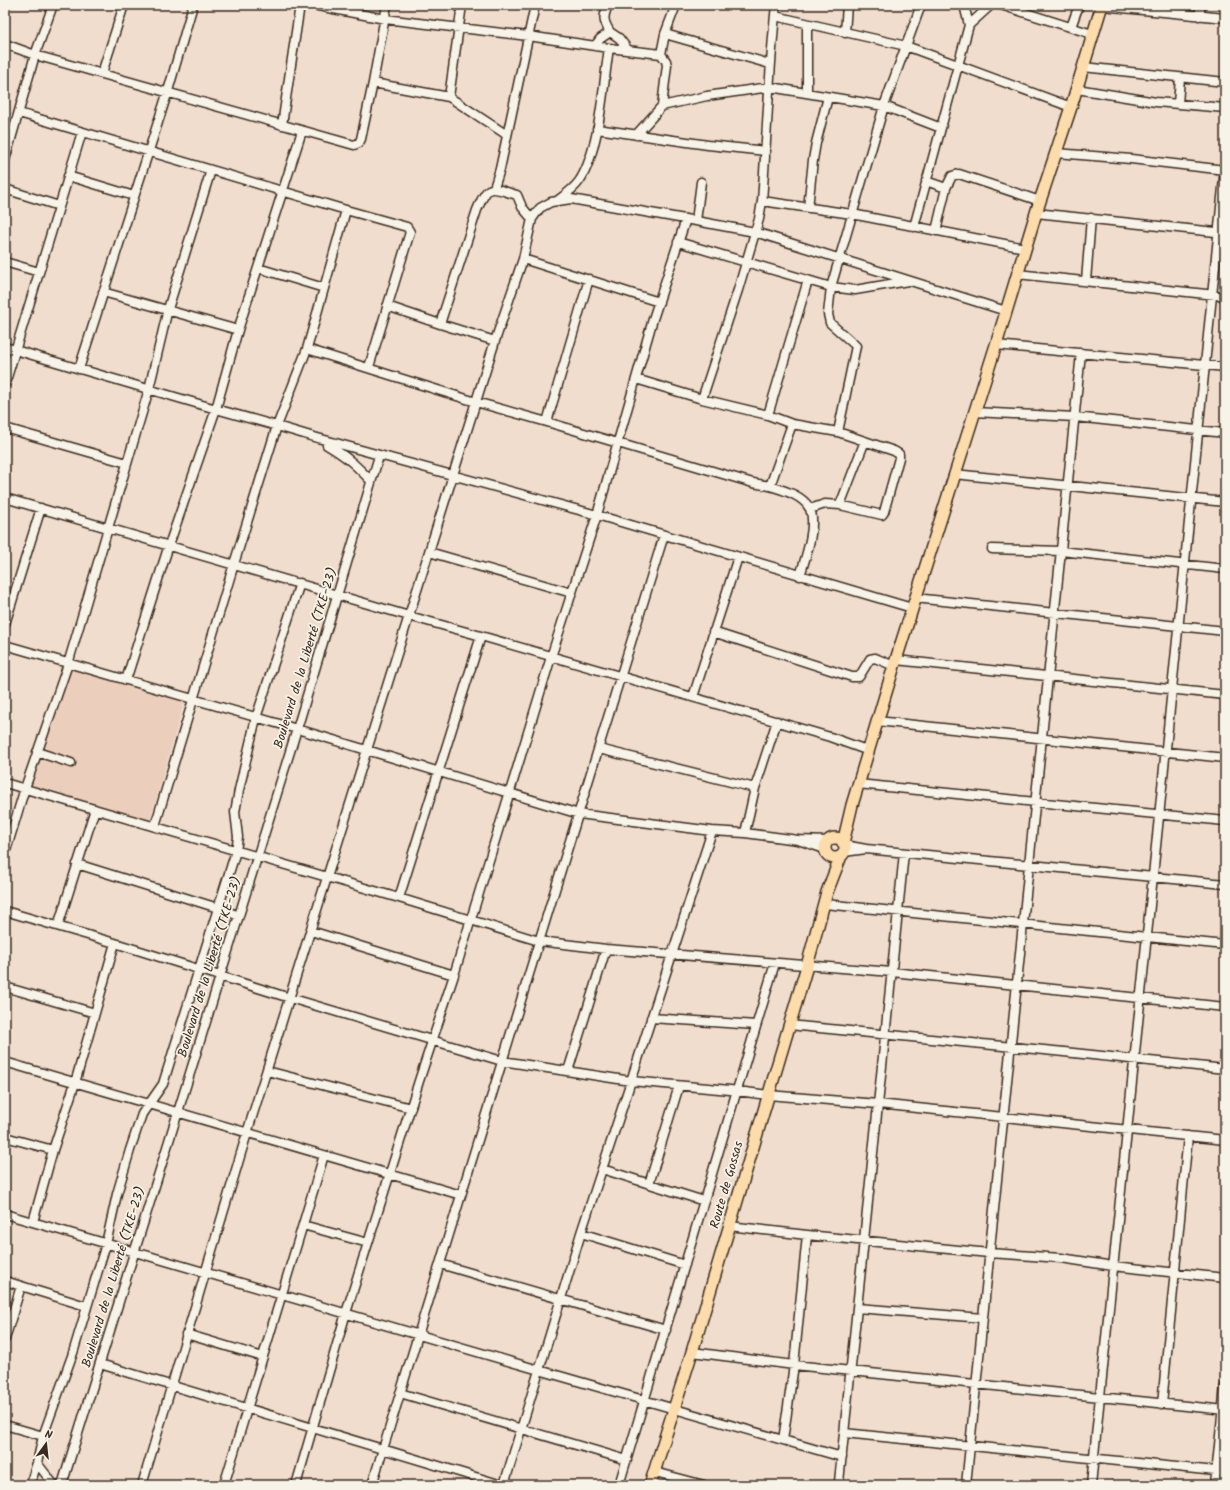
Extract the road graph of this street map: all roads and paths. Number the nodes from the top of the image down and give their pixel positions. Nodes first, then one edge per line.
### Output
1 (53, 5) edge
2 (124, 5) edge
3 (193, 5) edge
4 (300, 5) edge
5 (313, 5) edge
6 (387, 5) edge
7 (462, 5) edge
8 (535, 5) edge
9 (608, 5) edge
10 (676, 5) edge
11 (776, 5) edge
12 (847, 5) edge
13 (921, 5) edge
14 (964, 5) edge
15 (991, 5) edge
16 (1079, 5) edge
17 (1102, 5) edge
18 (1201, 5) edge
19 (1006, 6) edge
20 (775, 16) junction
21 (1199, 16) junction
22 (1225, 18) edge
23 (385, 19) junction
24 (807, 24) junction
25 (969, 25) junction
26 (1071, 27) junction
27 (458, 28) junction
28 (610, 32) junction
29 (845, 33) junction
30 (665, 34) junction
31 (1092, 34) junction
32 (528, 36) junction
33 (5, 44) edge
34 (595, 46) junction
35 (906, 46) junction
36 (609, 48) junction
37 (628, 50) junction
38 (661, 54) junction
39 (35, 55) junction
40 (770, 64) junction
41 (957, 66) junction
42 (1083, 68) junction
43 (102, 73) junction
44 (1180, 78) junction
45 (1225, 82) edge
46 (373, 83) junction
47 (770, 87) junction
48 (1077, 89) junction
49 (168, 91) junction
50 (807, 93) junction
51 (449, 97) junction
52 (828, 97) junction
53 (1178, 104) junction
54 (662, 106) junction
55 (884, 106) junction
56 (1071, 108) junction
57 (1225, 108) edge
58 (19, 113) junction
59 (282, 125) junction
60 (941, 128) junction
61 (597, 129) junction
62 (302, 130) junction
63 (82, 132) junction
64 (507, 135) junction
65 (636, 135) junction
66 (148, 152) junction
67 (766, 152) junction
68 (1056, 153) junction
69 (5, 160) edge
70 (1225, 169) edge
71 (211, 170) junction
72 (68, 176) junction
73 (701, 182) dead end
74 (926, 182) junction
75 (494, 188) junction
76 (946, 188) junction
77 (5, 189) edge
78 (282, 190) junction
79 (134, 196) junction
80 (557, 201) junction
81 (762, 201) junction
82 (1040, 201) junction
83 (59, 206) junction
84 (808, 208) junction
85 (346, 210) junction
86 (1036, 213) junction
87 (852, 214) junction
88 (1091, 218) junction
89 (686, 219) junction
90 (532, 220) junction
91 (696, 221) junction
92 (914, 227) junction
93 (936, 231) junction
94 (755, 232) junction
95 (1222, 232) edge
96 (678, 242) junction
97 (1025, 248) junction
98 (839, 258) junction
99 (523, 259) junction
100 (5, 262) edge
101 (746, 262) junction
102 (258, 268) junction
103 (39, 272) junction
104 (1017, 274) junction
105 (589, 279) junction
106 (808, 280) junction
107 (911, 281) junction
108 (1086, 281) junction
109 (832, 287) junction
110 (324, 288) junction
111 (103, 292) junction
112 (1212, 294) junction
113 (1225, 296) edge
114 (659, 302) junction
115 (387, 306) junction
116 (168, 309) junction
117 (1006, 311) junction
118 (440, 324) junction
119 (238, 330) junction
120 (495, 341) junction
121 (996, 344) junction
122 (5, 347) edge
123 (307, 349) junction
124 (15, 350) junction
125 (1081, 353) junction
126 (1205, 365) junction
127 (369, 367) junction
128 (1225, 367) edge
129 (78, 369) junction
130 (636, 379) junction
131 (5, 384) edge
132 (149, 389) junction
133 (702, 399) junction
134 (476, 402) junction
135 (216, 409) junction
136 (974, 412) junction
137 (768, 415) junction
138 (1074, 417) junction
139 (547, 422) junction
140 (792, 424) junction
141 (277, 426) junction
142 (5, 428) edge
143 (1198, 430) junction
144 (838, 432) junction
145 (1225, 433) edge
146 (314, 438) junction
147 (865, 441) junction
148 (618, 443) junction
149 (379, 456) junction
150 (127, 463) junction
151 (954, 474) junction
152 (453, 476) junction
153 (371, 481) junction
154 (1068, 485) junction
155 (770, 486) junction
156 (5, 498) edge
157 (1191, 499) junction
158 (1225, 502) edge
159 (840, 505) junction
160 (41, 508) junction
161 (810, 509) junction
162 (597, 515) junction
163 (107, 528) junction
164 (664, 535) junction
165 (169, 545) junction
166 (992, 549) dead end
167 (429, 552) junction
168 (1061, 552) junction
169 (738, 557) junction
170 (234, 564) junction
171 (1185, 564) junction
172 (1225, 568) edge
173 (800, 576) junction
174 (300, 583) junction
175 (572, 593) junction
176 (338, 594) junction
177 (914, 603) junction
178 (1055, 613) junction
179 (409, 616) junction
180 (5, 624) edge
181 (1178, 626) junction
182 (1225, 631) edge
183 (713, 632) junction
184 (481, 636) junction
185 (5, 645) edge
186 (551, 656) junction
187 (895, 663) junction
188 (68, 664) junction
189 (622, 676) junction
190 (1048, 676) junction
191 (126, 680) junction
192 (1172, 689) junction
193 (1225, 695) edge
194 (693, 697) junction
195 (193, 699) junction
196 (256, 718) junction
197 (776, 721) junction
198 (877, 721) junction
199 (297, 729) junction
200 (1042, 738) junction
201 (599, 748) junction
202 (367, 750) junction
203 (869, 751) junction
204 (37, 752) junction
205 (1166, 752) junction
206 (1225, 758) edge
207 (71, 763) dead end
208 (438, 772) junction
209 (5, 783) edge
210 (858, 784) junction
211 (25, 788) junction
212 (755, 788) junction
213 (510, 793) junction
214 (1036, 802) junction
215 (95, 809) junction
216 (579, 814) junction
217 (1159, 814) junction
218 (1225, 820) edge
219 (154, 826) junction
220 (712, 831) junction
221 (745, 833) junction
222 (836, 847) junction
223 (236, 851) junction
224 (904, 853) junction
225 (5, 854) edge
226 (257, 856) junction
227 (77, 864) junction
228 (1029, 865) junction
229 (1153, 877) junction
230 (328, 878) junction
231 (1225, 884) edge
232 (399, 898) junction
233 (825, 904) junction
234 (218, 908) junction
235 (5, 911) edge
236 (898, 911) junction
237 (239, 916) junction
238 (471, 921) junction
239 (1023, 924) junction
240 (58, 926) junction
241 (311, 931) junction
242 (1147, 937) junction
243 (540, 941) junction
244 (115, 942) junction
245 (1225, 945) edge
246 (606, 949) junction
247 (671, 954) junction
248 (774, 963) junction
249 (807, 966) junction
250 (198, 970) junction
251 (892, 972) junction
252 (454, 975) junction
253 (220, 976) junction
254 (1017, 986) junction
255 (5, 987) edge
256 (290, 998) junction
257 (1141, 998) junction
258 (1225, 1007) edge
259 (95, 1013) junction
260 (651, 1018) junction
261 (789, 1025) junction
262 (756, 1026) junction
263 (885, 1034) junction
264 (432, 1040) junction
265 (1010, 1047) junction
266 (1134, 1060) junction
267 (502, 1061) junction
268 (5, 1062) edge
269 (1225, 1069) edge
270 (267, 1070) junction
271 (568, 1071) junction
272 (631, 1081) junction
273 (75, 1083) junction
274 (679, 1086) junction
275 (736, 1091) junction
276 (768, 1095) junction
277 (149, 1104) junction
278 (878, 1104) junction
279 (411, 1108) junction
280 (178, 1112) junction
281 (1003, 1117) junction
282 (1127, 1130) junction
283 (247, 1133) junction
284 (1188, 1136) junction
285 (5, 1137) edge
286 (1225, 1140) edge
287 (53, 1150) junction
288 (324, 1155) junction
289 (602, 1169) junction
290 (390, 1174) junction
291 (649, 1184) junction
292 (461, 1195) junction
293 (704, 1200) junction
294 (5, 1214) edge
295 (33, 1222) junction
296 (303, 1225) junction
297 (729, 1226) junction
298 (581, 1233) junction
299 (807, 1235) junction
300 (864, 1240) junction
301 (106, 1244) junction
302 (368, 1244) junction
303 (134, 1252) junction
304 (990, 1254) junction
305 (440, 1264) junction
306 (685, 1265) junction
307 (1113, 1266) junction
308 (205, 1272) junction
309 (1175, 1273) junction
310 (1225, 1278) edge
311 (5, 1281) edge
312 (21, 1286) junction
313 (282, 1295) junction
314 (560, 1299) junction
315 (86, 1306) junction
316 (857, 1308) junction
317 (346, 1313) junction
318 (983, 1318) junction
319 (666, 1330) junction
320 (186, 1334) junction
321 (418, 1334) junction
322 (5, 1339) edge
323 (692, 1352) junction
324 (263, 1357) junction
325 (100, 1364) junction
326 (794, 1365) junction
327 (539, 1370) junction
328 (851, 1372) junction
329 (977, 1384) junction
330 (171, 1386) junction
331 (1225, 1386) edge
332 (400, 1393) junction
333 (1100, 1398) junction
334 (645, 1400) junction
335 (1162, 1404) junction
336 (247, 1408) junction
337 (674, 1408) junction
338 (1224, 1410) edge
339 (5, 1425) edge
340 (313, 1428) junction
341 (521, 1429) junction
342 (844, 1433) junction
343 (43, 1436) junction
344 (783, 1440) junction
345 (970, 1446) junction
346 (382, 1449) junction
347 (842, 1457) junction
348 (1094, 1458) junction
349 (627, 1460) junction
350 (37, 1463) junction
351 (1221, 1471) edge
352 (655, 1472) junction
353 (839, 1482) dead end
354 (30, 1485) edge
355 (54, 1485) edge
356 (62, 1485) edge
357 (142, 1485) edge
358 (224, 1485) edge
359 (296, 1485) edge
360 (372, 1485) edge
361 (503, 1485) edge
362 (620, 1485) edge
363 (650, 1485) edge
364 (704, 1485) edge
365 (966, 1485) edge
366 (1091, 1485) edge
367 (1216, 1485) edge

1 - 39 street
2 - 43 street
3 - 49 street
4 - 59 street
5 - 23 street
6 - 23 street
7 - 27 street
8 - 32 street
9 - 28 street
10 - 30 street
11 - 20 street
12 - 29 street
13 - 35 street
14 - 25 street
15 - 25 street
16 - 26 street
17 - 21 street
17 - 31 main road, Route de Gossas
18 - 21 street
19 - 26 street
20 - 24 street
20 - 40 street
21 - 22 street
23 - 27 street
23 - 46 street
24 - 29 street
24 - 50 street
25 - 41 street
26 - 31 street
27 - 32 street
27 - 51 street
28 - 34 street
28 - 37 street
29 - 35 street
30 - 38 street
30 - 40 street
31 - 42 main road, Route de Gossas
32 - 34 street
32 - 64 street
33 - 39 street
34 - 36 street
35 - 41 street
35 - 55 street
36 - 37 street
36 - 61 street
37 - 38 street
38 - 54 street
39 - 43 street
39 - 58 street
40 - 47 street
41 - 56 street
41 - 60 street
42 - 44 street
42 - 48 main road, Route de Gossas
43 - 49 street
44 - 45 street
44 - 53 street
46 - 51 street
46 - 62 street
47 - 50 street
47 - 54 street
47 - 67 street
48 - 53 street
48 - 56 main road, Route de Gossas
49 - 59 street
49 - 66 street
50 - 52 street
51 - 64 street
52 - 55 street
52 - 84 street
53 - 57 street
54 - 65 street
55 - 60 street
55 - 87 street
56 - 68 main road, Route de Gossas
58 - 63 street
58 - 69 street
59 - 62 street
60 - 74 street
61 - 65 street
61 - 80 street
62 - 78 street
63 - 66 street
63 - 72 street
64 - 75 street
65 - 67 street
66 - 71 street
66 - 79 street
67 - 81 street
68 - 70 street
68 - 82 main road, Route de Gossas
70 - 95 street
71 - 78 street
71 - 116 street
72 - 79 street
72 - 83 street
73 - 91 street
74 - 76 street
74 - 92 street
75 - 90 street
75 - 118 street
76 - 82 street
76 - 93 street
77 - 83 street
78 - 85 street
78 - 102 street
79 - 111 street
80 - 89 street
80 - 90 street
81 - 84 street
81 - 94 street
82 - 86 main road, Route de Gossas
83 - 103 street
84 - 87 street
85 - 110 street
85 - 115 street
86 - 88 street
86 - 97 main road, Route de Gossas
87 - 92 street
87 - 98 street
88 - 95 street
88 - 108 street
89 - 91 street
89 - 96 street
90 - 99 street
91 - 94 street
92 - 93 street
93 - 97 street
94 - 98 street
94 - 101 street
95 - 112 street
96 - 101 street
96 - 114 street
97 - 104 main road, Route de Gossas
98 - 107 street
98 - 109 street
99 - 105 street
99 - 120 street
100 - 103 street
101 - 106 street
101 - 133 street
102 - 110 street
102 - 119 street
103 - 124 street
104 - 108 street
104 - 117 main road, Route de Gossas
105 - 114 street
105 - 139 street
106 - 109 street
106 - 137 street
107 - 109 street
107 - 117 street
108 - 112 street
109 - 144 street
110 - 123 street
111 - 116 street
111 - 129 street
112 - 113 street
112 - 126 street
114 - 130 street
115 - 118 street
115 - 127 street
116 - 119 street
116 - 132 street
117 - 121 main road, Route de Gossas
118 - 120 street
119 - 135 street
120 - 134 street
121 - 125 street
121 - 136 main road, Route de Gossas
122 - 124 street
123 - 127 street
123 - 141 street
124 - 129 street
124 - 131 street
125 - 126 street
125 - 138 street
126 - 128 street
126 - 143 street
127 - 134 street
129 - 132 street
130 - 133 street
130 - 148 street
132 - 135 street
132 - 150 street
133 - 137 street
134 - 139 street
134 - 152 street
135 - 141 street
135 - 165 street
136 - 138 street
136 - 151 main road, Route de Gossas
137 - 140 street
138 - 143 street
138 - 154 street
139 - 148 street
140 - 144 street
140 - 155 street
141 - 146 street
141 - 170 street
142 - 150 street
143 - 145 street
143 - 157 street
144 - 147 street
146 - 149 street
146 - 153 street
147 - 159 street
147 - 159 street
148 - 155 street
148 - 162 street
149 - 152 street
149 - 153 street, Boulevard de la Liberté (TKE-23)
150 - 163 street
151 - 154 street
151 - 177 main road, Route de Gossas
152 - 162 street
152 - 167 street
153 - 176 street, Boulevard de la Liberté (TKE-23)
154 - 157 street
154 - 168 street
155 - 161 street
156 - 160 street
157 - 158 street
157 - 171 street
159 - 161 street
160 - 163 street
160 - 180 street
161 - 173 street
162 - 164 street
162 - 175 street
163 - 165 street
163 - 188 street
164 - 169 street
164 - 189 street
165 - 170 street
165 - 191 street
166 - 168 street
167 - 175 street
167 - 179 street
168 - 171 street
168 - 178 street
169 - 173 street
169 - 183 street
170 - 174 street
170 - 195 street
171 - 172 street
171 - 181 street
173 - 177 street
174 - 176 street
174 - 196 street
175 - 186 street
176 - 179 street
176 - 199 street, Boulevard de la Liberté (TKE-23)
177 - 178 street
177 - 187 main road, Route de Gossas
178 - 181 street
178 - 190 street
179 - 184 street
179 - 202 street
181 - 182 street
181 - 192 street
183 - 187 street
183 - 194 street
184 - 186 street
184 - 208 street
185 - 188 street
186 - 189 street
186 - 213 street
187 - 190 street
187 - 198 main road, Route de Gossas
188 - 191 street
188 - 204 street
189 - 194 street
189 - 201 street
190 - 192 street
190 - 200 street
191 - 195 street
192 - 193 street
192 - 205 street
194 - 197 street
195 - 196 street
195 - 219 street
196 - 199 street
196 - 223 street
197 - 203 street
197 - 212 street
198 - 200 street
198 - 203 main road, Route de Gossas
199 - 202 street
199 - 226 street, Boulevard de la Liberté (TKE-23)
200 - 205 street
200 - 214 street
201 - 212 street
201 - 216 street
202 - 208 street
202 - 230 street
203 - 210 main road, Route de Gossas
204 - 207 street
204 - 211 street
205 - 206 street
205 - 217 street
208 - 213 street
208 - 232 street
209 - 211 street
210 - 214 street
210 - 222 main road, Route de Gossas
211 - 215 street
211 - 225 street
212 - 221 street
213 - 216 street
213 - 238 street
214 - 217 street
214 - 228 street
215 - 219 street
215 - 227 street
216 - 220 street
216 - 243 street
217 - 218 street
217 - 229 street
219 - 223 street
220 - 221 street
220 - 247 street
221 - 222 street
222 - 224 street
222 - 233 main road, Route de Gossas
223 - 226 street
223 - 234 street
224 - 228 street
224 - 236 street
226 - 230 street
226 - 237 street, Boulevard de la Liberté (TKE-23)
227 - 234 street
227 - 240 street
228 - 229 street
228 - 239 street
229 - 231 street
229 - 242 street
230 - 232 street
230 - 241 street
232 - 238 street
233 - 236 street
233 - 249 main road, Route de Gossas
234 - 237 street
234 - 250 street
235 - 240 street
236 - 239 street
236 - 251 street
237 - 253 street, Boulevard de la Liberté (TKE-23)
238 - 243 street
238 - 252 street
239 - 242 street
239 - 254 street
240 - 244 street
241 - 252 street
241 - 256 street
242 - 245 street
242 - 257 street
243 - 246 street
243 - 267 street
244 - 250 street
244 - 259 street
246 - 247 street
246 - 271 street
247 - 248 street
247 - 260 street
248 - 249 street
248 - 262 street
249 - 251 street
249 - 261 main road, Route de Gossas
250 - 253 street
250 - 277 street
251 - 254 street
251 - 263 street
252 - 264 street
253 - 256 street
253 - 280 street, Boulevard de la Liberté (TKE-23)
254 - 257 street
254 - 265 street
255 - 259 street
256 - 264 street
256 - 270 street
257 - 258 street
257 - 266 street
259 - 273 street
260 - 262 street
260 - 272 street
261 - 263 street
261 - 276 main road, Route de Gossas
262 - 275 street
263 - 265 street
263 - 278 street
264 - 267 street
264 - 279 street
265 - 266 street
265 - 281 street
266 - 269 street
266 - 282 street
267 - 271 street
267 - 292 street
268 - 273 street
270 - 279 street
270 - 283 street
271 - 272 street
272 - 274 street
272 - 289 street
273 - 277 street
273 - 287 street
274 - 275 street
274 - 291 street
275 - 276 street
275 - 293 street
276 - 278 street
276 - 297 main road, Route de Gossas
277 - 280 street
277 - 301 street
278 - 281 street
278 - 300 street
279 - 290 street
280 - 283 street
280 - 303 street, Boulevard de la Liberté (TKE-23)
281 - 282 street
281 - 304 street
282 - 284 street
282 - 307 street
283 - 288 street
283 - 308 street
284 - 286 street
284 - 309 street
285 - 287 street
287 - 295 street
288 - 290 street
288 - 296 street
289 - 291 street
289 - 298 street
290 - 292 street
290 - 302 street
291 - 293 street
292 - 305 street
293 - 306 street
294 - 295 street
295 - 301 street
296 - 302 street
296 - 313 street
297 - 299 street
297 - 323 main road, Route de Gossas
298 - 306 street
298 - 314 street
299 - 300 street
299 - 326 street
300 - 304 street
300 - 316 street
301 - 303 street
301 - 315 street
302 - 317 street
303 - 308 street
303 - 325 street, Boulevard de la Liberté (TKE-23)
304 - 307 street
304 - 318 street
305 - 314 street
305 - 321 street
306 - 319 street
307 - 309 street
307 - 333 street
308 - 313 street
308 - 320 street
309 - 310 street
309 - 335 street
311 - 312 street
312 - 315 street
312 - 322 street
313 - 317 street
313 - 324 street
314 - 319 street
314 - 327 street
315 - 343 street
316 - 318 street
316 - 328 street
317 - 321 street
317 - 340 street
318 - 329 street
319 - 334 street
320 - 324 street
320 - 330 street
321 - 327 street
321 - 332 street
323 - 326 street
323 - 337 main road, Route de Gossas
324 - 336 street
325 - 330 street
325 - 356 street, Boulevard de la Liberté (TKE-23)
326 - 328 street
326 - 344 street
327 - 334 street
327 - 341 street
328 - 329 street
328 - 342 street
329 - 333 street
329 - 345 street
330 - 336 street
330 - 357 street
331 - 338 street
332 - 341 street
332 - 346 street
333 - 335 street
333 - 348 street
334 - 337 street
334 - 349 street
335 - 338 street
336 - 340 street
336 - 358 street
337 - 344 street
337 - 352 main road, Route de Gossas
338 - 351 street
339 - 343 street
340 - 346 street
340 - 359 street
341 - 349 street
341 - 361 street
342 - 345 street
342 - 347 street
343 - 350 street
344 - 347 street
345 - 348 street
345 - 365 street
346 - 360 street
346 - 361 street
347 - 353 street
348 - 351 street
348 - 366 street
349 - 362 street
350 - 354 street
350 - 355 street
351 - 367 street
352 - 363 main road, Route de Gossas
352 - 364 street

